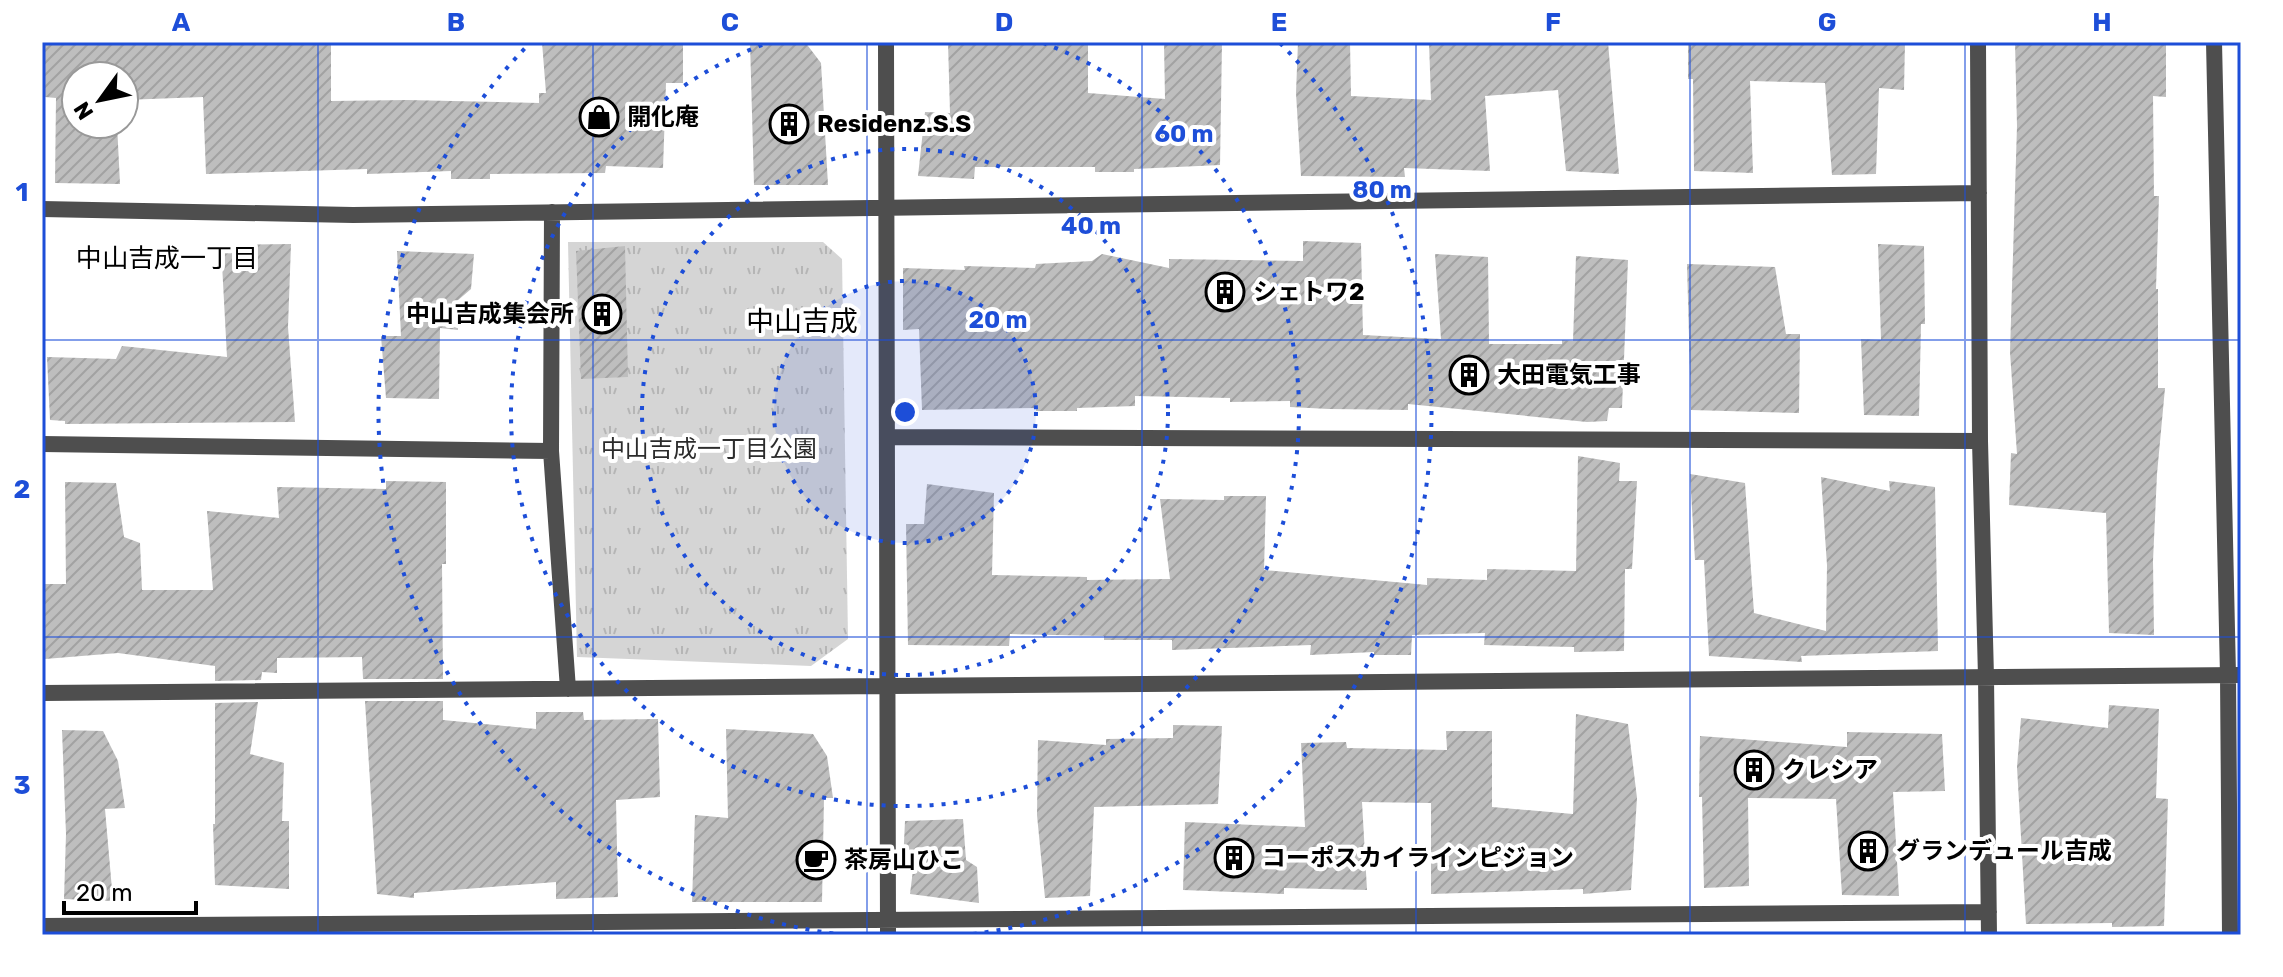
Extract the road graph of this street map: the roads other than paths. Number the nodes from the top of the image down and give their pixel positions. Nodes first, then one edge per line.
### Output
1 (886, 42) edge
2 (1978, 42) edge
3 (2214, 42) edge
4 (1979, 193) junction
5 (886, 206) junction
6 (42, 209) edge
7 (552, 212) junction
8 (887, 437) junction
9 (1980, 441) junction
10 (42, 444) edge
11 (551, 451) junction
12 (2234, 675) edge
13 (1986, 677) junction
14 (887, 686) junction
15 (568, 689) junction
16 (42, 693) edge
17 (1989, 912) junction
18 (42, 926) edge
19 (888, 927) edge
20 (1989, 935) edge
21 (2230, 935) edge

1 - 5 street
2 - 4 street
3 - 12 street
4 - 5 street
4 - 9 street
5 - 7 street
5 - 8 street
6 - 7 street
7 - 11 street
8 - 9 street
8 - 14 street
9 - 13 street
10 - 11 street
11 - 15 street
12 - 13 street
12 - 21 street
13 - 14 street
13 - 17 street
14 - 15 street
14 - 19 street
15 - 16 street
17 - 19 street
17 - 20 street
18 - 19 street

